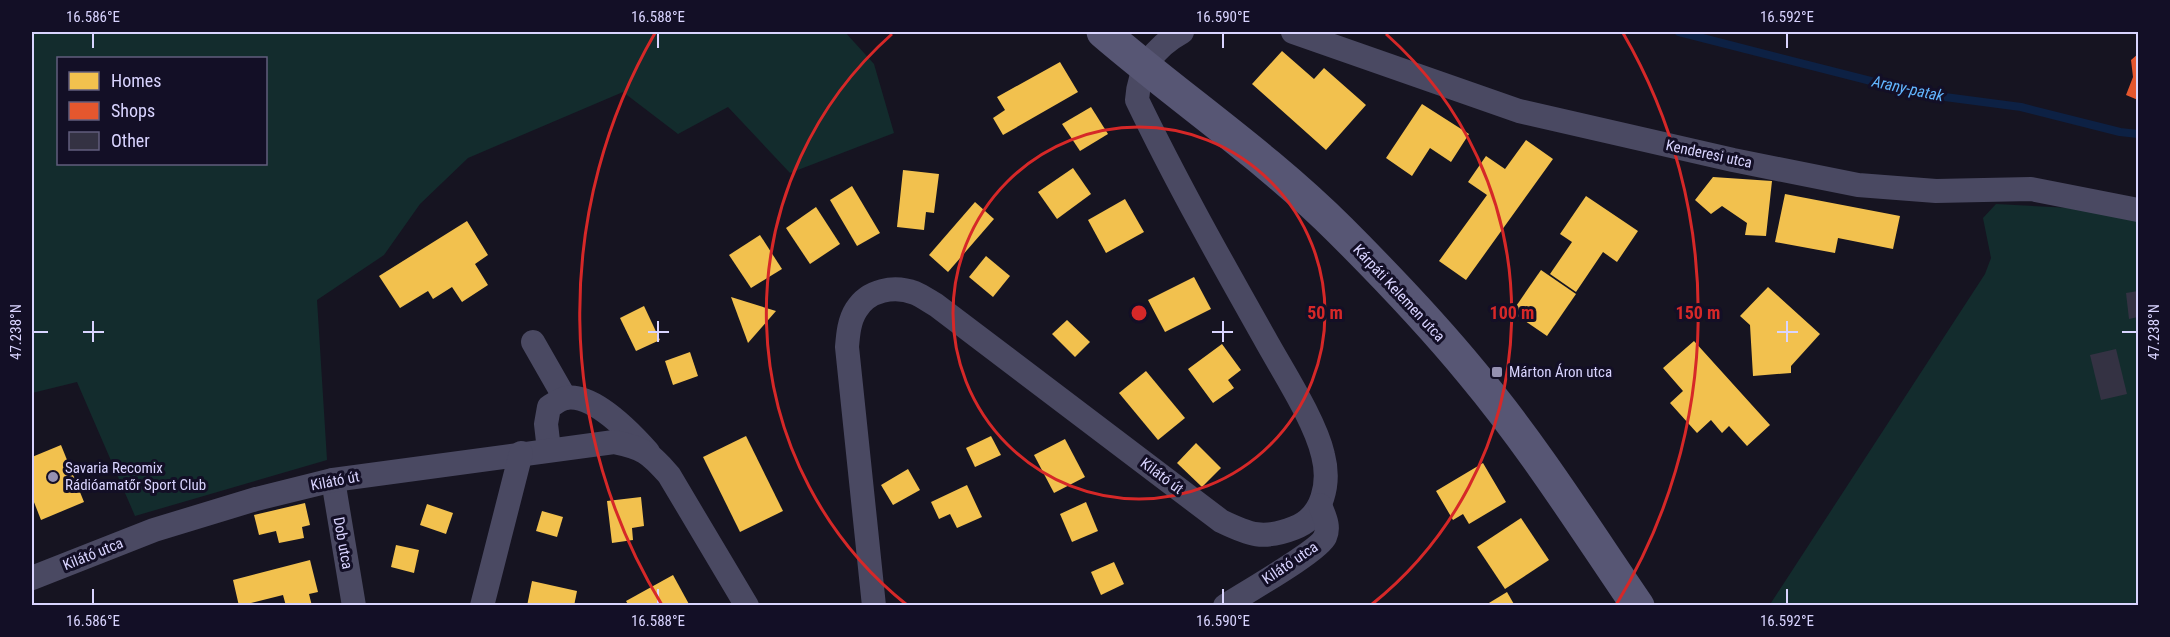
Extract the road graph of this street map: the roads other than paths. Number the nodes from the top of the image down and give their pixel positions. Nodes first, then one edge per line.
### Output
1 (1103, 32) edge
2 (1182, 32) edge
3 (1293, 32) edge
4 (1145, 68) junction
5 (2139, 210) edge
6 (533, 342) dead end
7 (565, 398) junction
8 (549, 450) junction
9 (521, 453) junction
10 (652, 456) junction
11 (333, 480) junction
12 (1320, 505) junction
13 (154, 530) joint
14 (32, 578) edge
15 (354, 606) edge
16 (482, 606) edge
17 (747, 606) edge
18 (874, 606) edge
19 (1225, 606) edge
20 (1638, 606) edge

1 - 4 street, Kárpáti Kelemen utca
2 - 4 street
3 - 5 street, Kenderesi utca
4 - 12 street
4 - 20 street, Kárpáti Kelemen utca
6 - 7 street
7 - 8 street
7 - 10 street
8 - 9 street, Kilátó út
8 - 10 street, Kilátó út
9 - 11 street, Kilátó út
9 - 16 street
10 - 17 street, Kilátó út
11 - 13 street, Kilátó út
11 - 15 street, Dob utca
12 - 18 street, Kilátó út
12 - 19 street, Kilátó utca
13 - 14 street, Kilátó utca

